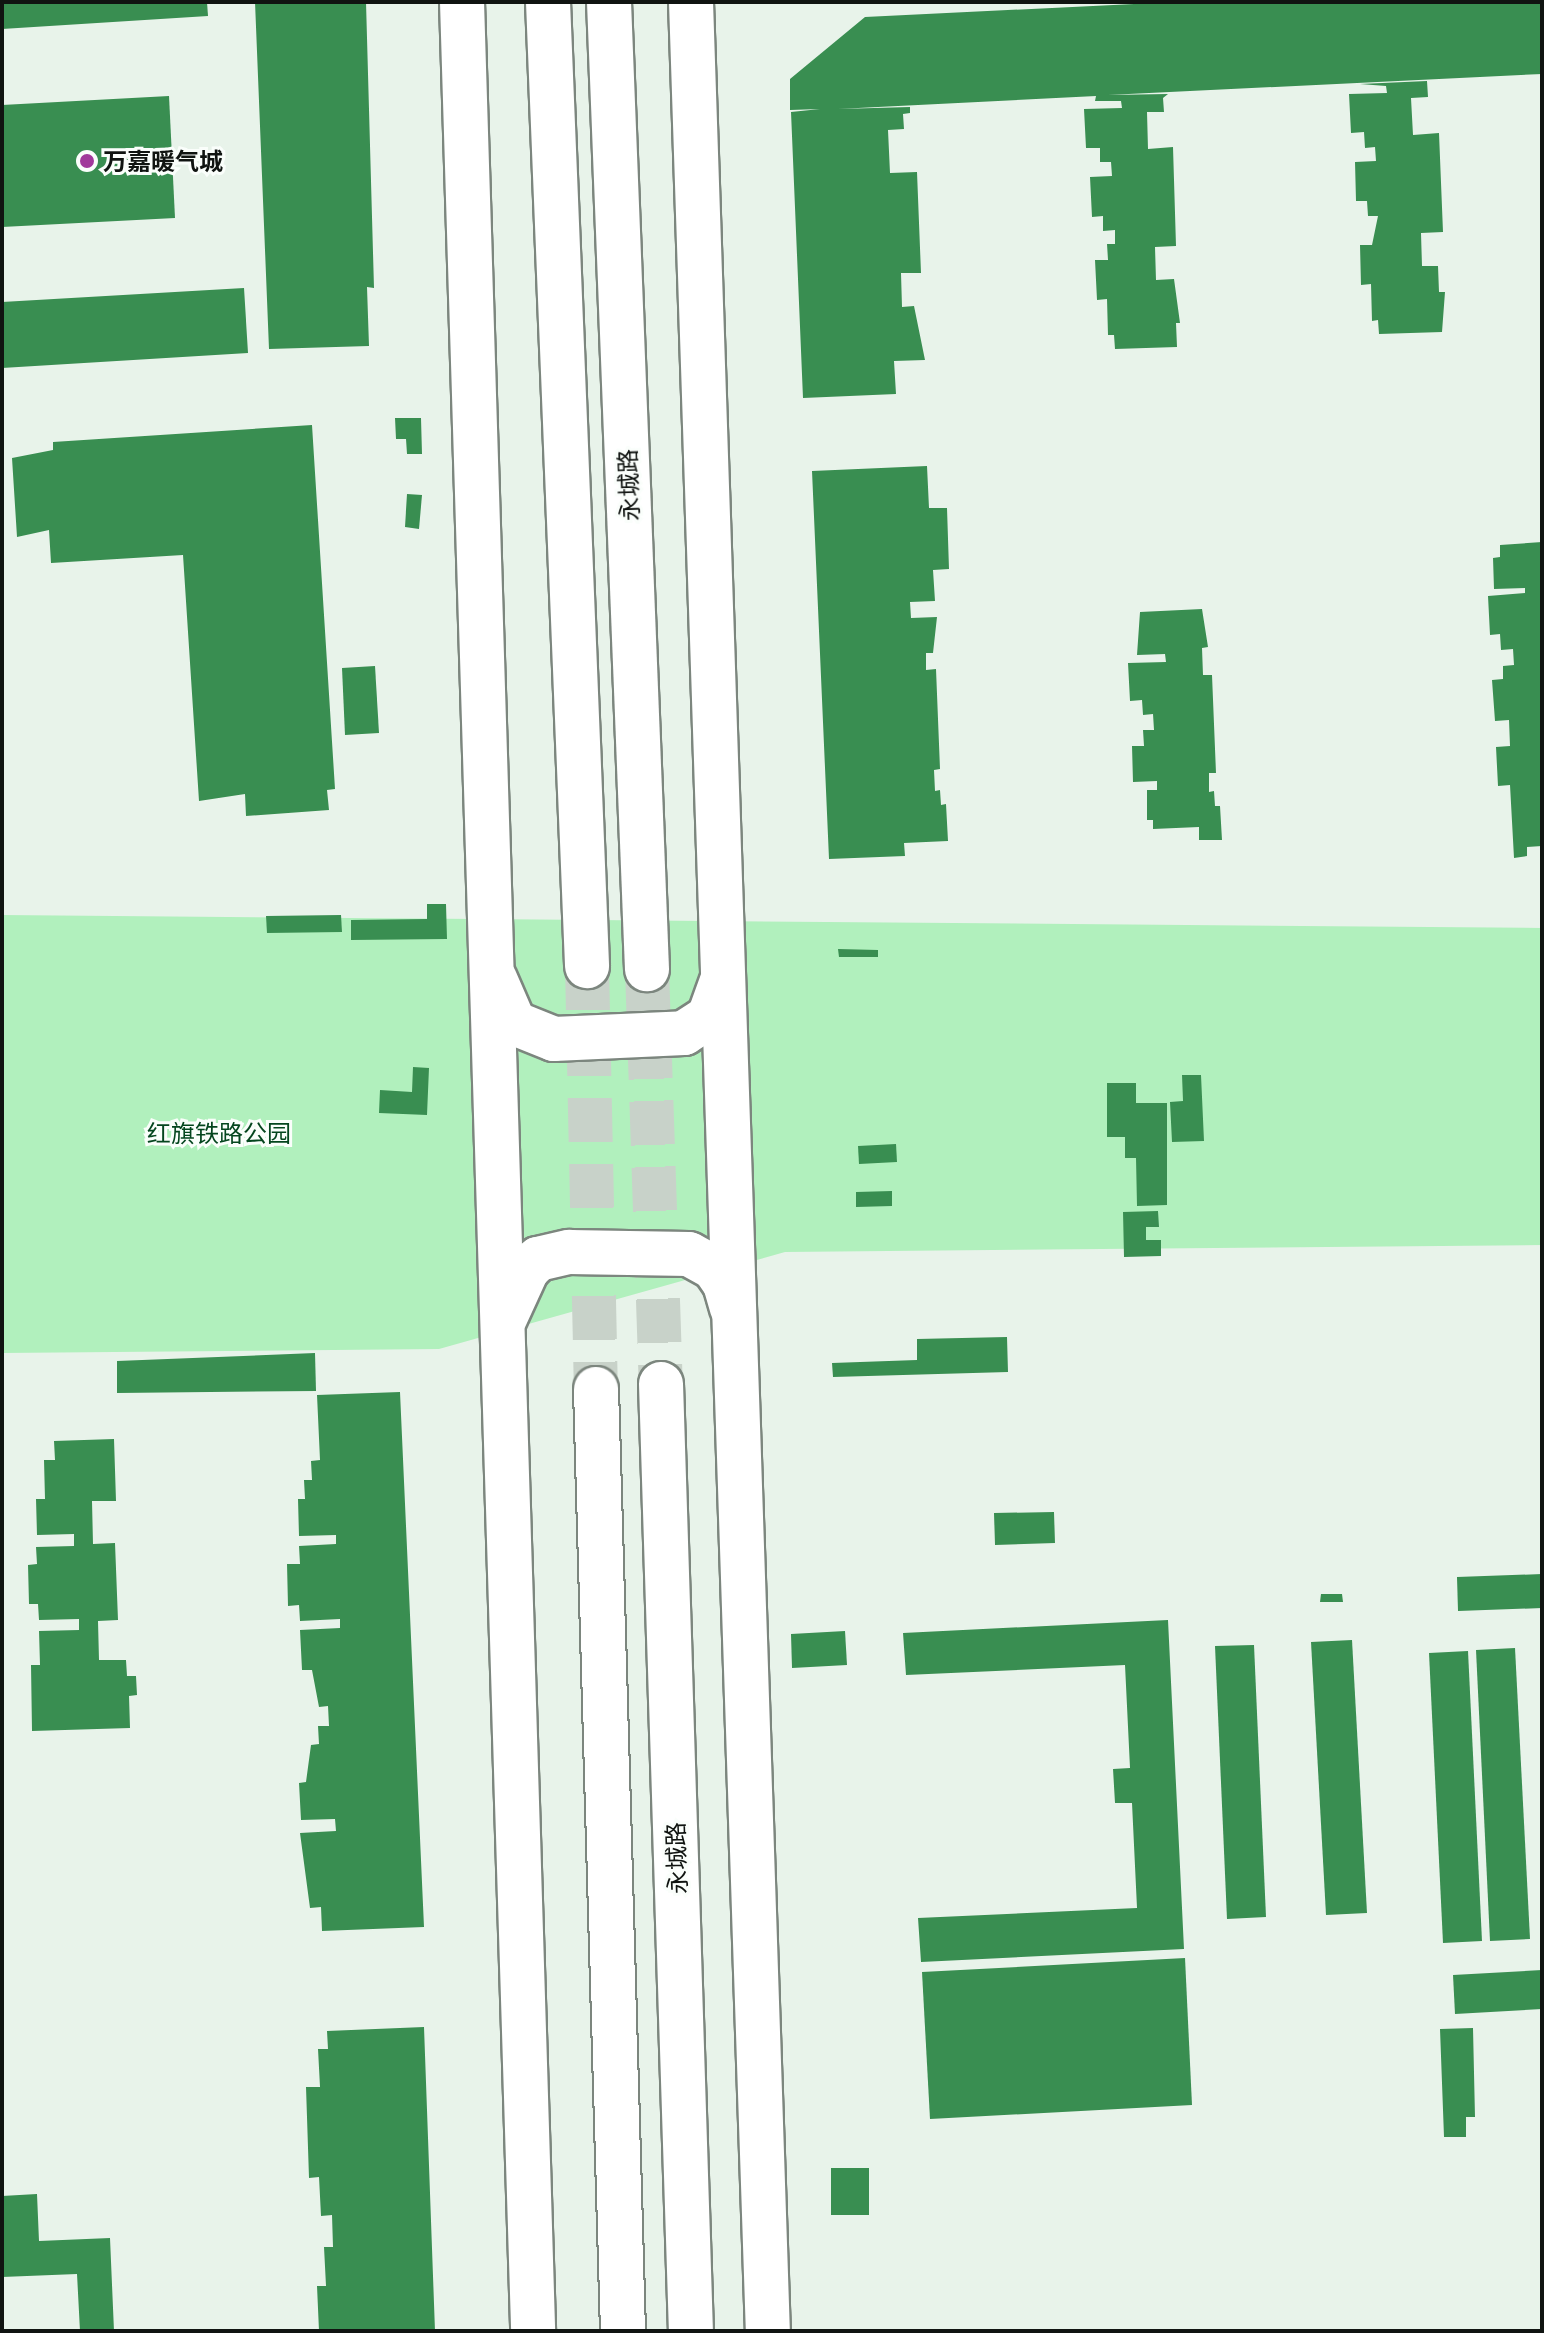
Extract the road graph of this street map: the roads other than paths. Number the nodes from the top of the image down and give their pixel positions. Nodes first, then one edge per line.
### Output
1 (462, 2) edge
2 (548, 2) edge
3 (609, 2) edge
4 (691, 2) edge
5 (491, 964) junction
6 (587, 966) tunnel mouth
7 (647, 969) tunnel mouth
8 (723, 976) junction
9 (735, 1318) junction
10 (502, 1337) junction
11 (661, 1384) tunnel mouth
12 (596, 1389) tunnel mouth
13 (533, 2331) edge
14 (623, 2331) edge
15 (691, 2331) edge
16 (768, 2331) edge

1 - 5 main road
2 - 6 main road
3 - 7 main road, 永城路
4 - 8 main road
5 - 8 main road
5 - 10 main road
8 - 9 main road
9 - 10 main road
9 - 16 main road
10 - 13 main road
11 - 15 main road, 永城路
12 - 14 main road

